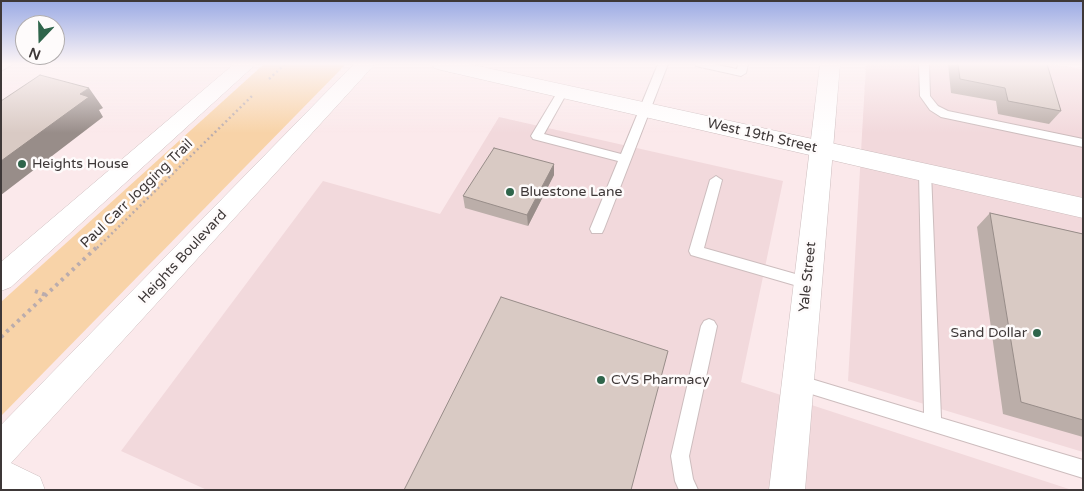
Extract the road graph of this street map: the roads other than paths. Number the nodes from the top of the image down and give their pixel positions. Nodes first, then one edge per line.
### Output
1 (220, 87) edge
2 (344, 87) edge
3 (545, 87) edge
4 (653, 87) edge
5 (828, 87) edge
6 (925, 87) edge
7 (563, 91) junction
8 (644, 109) junction
9 (1083, 143) edge
10 (821, 149) junction
11 (625, 159) junction
12 (925, 172) junction
13 (716, 180) dead end
14 (1083, 208) edge
15 (597, 229) dead end
16 (1, 279) edge
17 (808, 283) junction
18 (709, 326) dead end
19 (798, 382) junction
20 (933, 424) junction
21 (1, 450) edge
22 (1083, 469) edge
23 (1, 477) edge
24 (28, 490) edge
25 (689, 490) edge
26 (787, 490) edge

1 - 16 main road
2 - 21 main road, Heights Boulevard
3 - 7 main road, West 19th Street
4 - 8 lane
5 - 10 main road, Yale Street
6 - 9 lane
7 - 8 main road, West 19th Street
7 - 11 lane
8 - 10 main road, West 19th Street
8 - 11 lane
10 - 12 main road, West 19th Street
10 - 17 main road, Yale Street
11 - 15 lane
12 - 14 main road, West 19th Street
12 - 20 lane
13 - 17 lane
17 - 19 main road, Yale Street
18 - 25 lane
19 - 20 lane
19 - 26 main road, Yale Street
20 - 22 lane
23 - 24 main road

